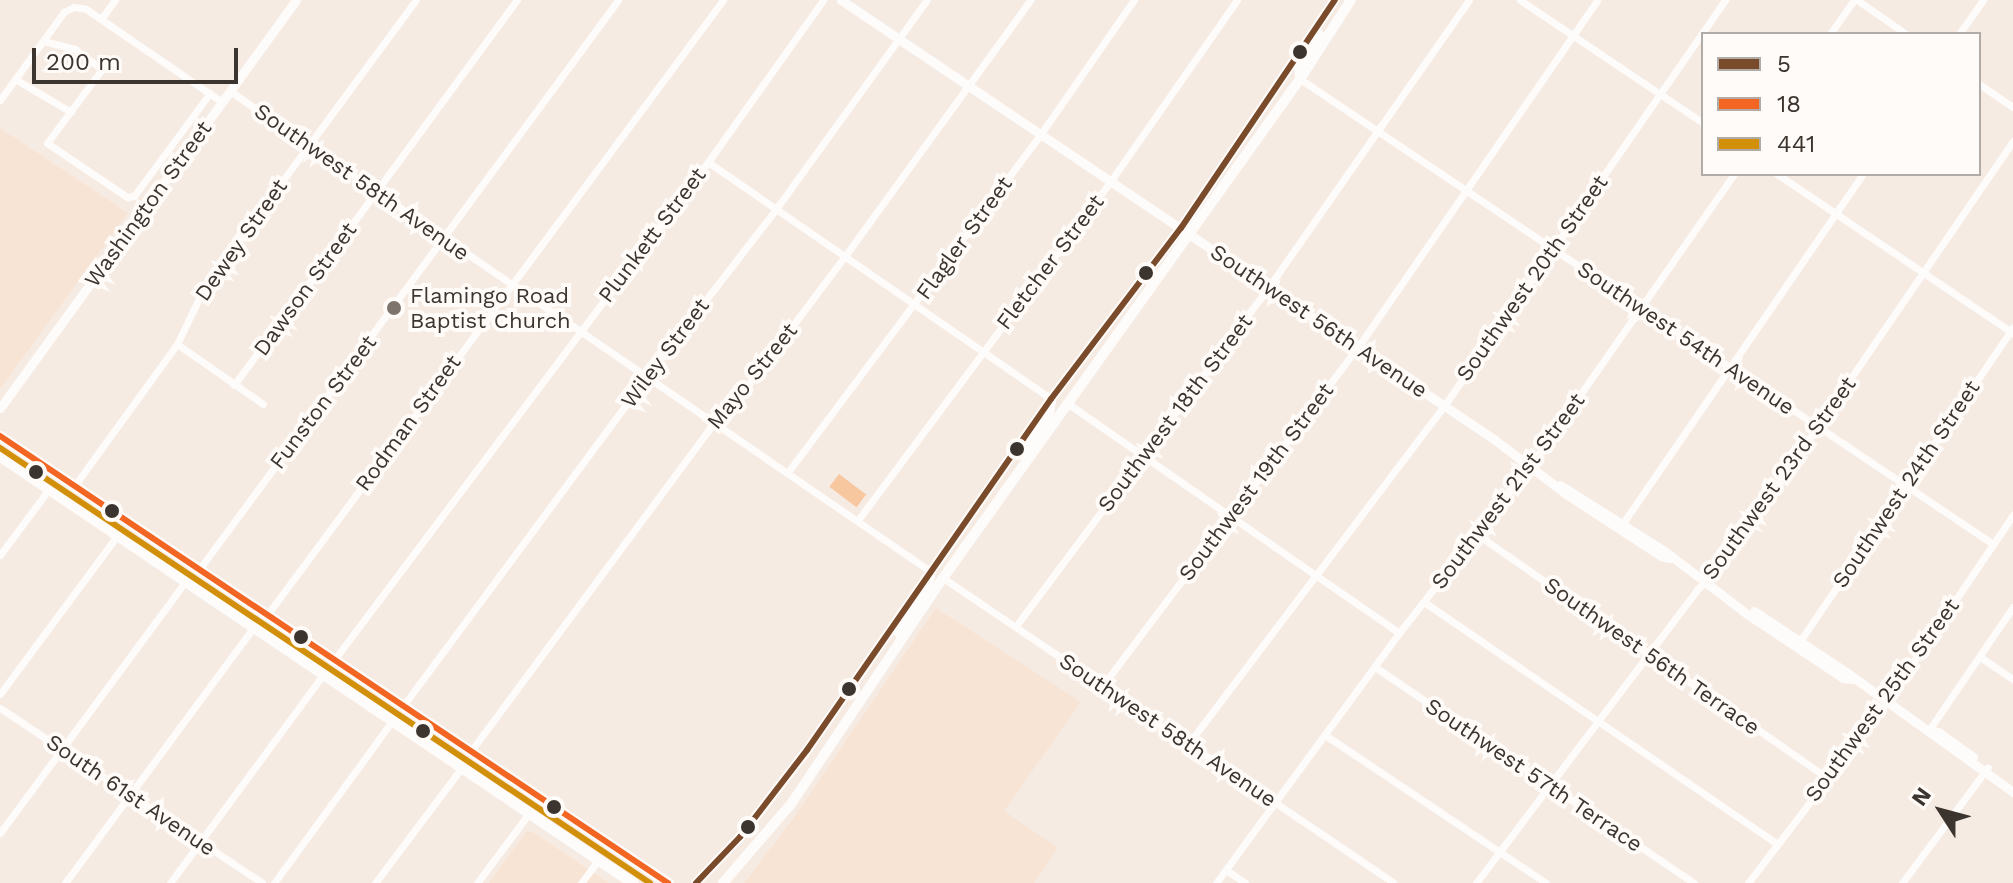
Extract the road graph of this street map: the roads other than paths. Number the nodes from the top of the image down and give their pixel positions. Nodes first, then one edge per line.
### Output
1 (115, 0) edge
2 (296, 0) edge
3 (416, 0) edge
4 (517, 0) edge
5 (618, 0) edge
6 (723, 0) edge
7 (823, 0) edge
8 (841, 0) edge
9 (927, 0) edge
10 (1030, 0) edge
11 (1134, 0) edge
12 (1237, 0) edge
13 (1335, 0) edge
14 (1351, 0) edge
15 (1469, 0) edge
16 (1520, 0) edge
17 (1597, 0) edge
18 (1725, 0) edge
19 (1855, 0) edge
20 (1983, 0) edge
21 (101, 19) junction
22 (1321, 21) junction
23 (1703, 32) edge
24 (1831, 32) edge
25 (1903, 32) edge
26 (1960, 32) edge
27 (1572, 35) junction
28 (1701, 35) edge
29 (900, 39) junction
30 (43, 41) junction
31 (15, 79) junction
32 (1300, 79) junction
33 (1981, 85) edge
34 (969, 87) junction
35 (1275, 88) junction
36 (230, 91) junction
37 (210, 93) junction
38 (1660, 94) junction
39 (0, 100) edge
40 (222, 102) junction
41 (2013, 107) edge
42 (71, 112) junction
43 (1701, 122) edge
44 (1378, 131) junction
45 (1040, 135) junction
46 (1258, 138) junction
47 (2013, 141) edge
48 (308, 145) junction
49 (708, 162) junction
50 (1733, 176) edge
51 (1780, 176) edge
52 (1862, 176) edge
53 (1110, 182) junction
54 (1467, 189) junction
55 (375, 193) junction
56 (776, 209) junction
57 (1836, 213) junction
58 (1186, 231) junction
59 (444, 240) junction
60 (1552, 246) junction
61 (845, 256) junction
62 (1923, 273) junction
63 (511, 283) junction
64 (1268, 288) junction
65 (915, 304) junction
66 (1641, 308) junction
67 (579, 331) junction
68 (2012, 331) edge
69 (177, 344) junction
70 (1094, 344) junction
71 (1358, 347) junction
72 (984, 351) junction
73 (1729, 368) junction
74 (647, 376) junction
75 (234, 385) junction
76 (1051, 399) junction
77 (1067, 403) junction
78 (263, 404) dead end
79 (1444, 406) junction
80 (0, 408) edge
81 (716, 424) junction
82 (1817, 427) junction
83 (0, 436) edge
84 (0, 456) edge
85 (1143, 457) junction
86 (1530, 465) junction
87 (1020, 468) junction
88 (788, 472) junction
89 (1557, 483) junction
90 (75, 485) junction
91 (1905, 487) junction
92 (49, 489) junction
93 (974, 509) junction
94 (2013, 515) edge
95 (1229, 518) junction
96 (858, 520) junction
97 (1623, 523) junction
98 (1475, 533) junction
99 (117, 536) junction
100 (1993, 544) junction
101 (0, 555) edge
102 (1670, 558) junction
103 (164, 567) junction
104 (198, 571) junction
105 (930, 571) junction
106 (1315, 575) junction
107 (943, 578) junction
108 (185, 582) junction
109 (213, 582) junction
110 (1707, 583) junction
111 (1424, 602) junction
112 (2013, 607) edge
113 (1743, 608) junction
114 (266, 616) junction
115 (1016, 626) junction
116 (253, 628) junction
117 (1399, 633) junction
118 (1800, 641) junction
119 (898, 644) junction
120 (1649, 653) junction
121 (1980, 657) junction
122 (334, 660) junction
123 (1375, 667) junction
124 (324, 673) junction
125 (1852, 679) junction
126 (2013, 679) edge
127 (1103, 685) junction
128 (0, 694) edge
129 (1887, 701) junction
130 (403, 706) junction
131 (375, 707) junction
132 (0, 708) edge
133 (421, 718) junction
134 (394, 720) junction
135 (1598, 720) junction
136 (1929, 730) junction
137 (1325, 735) junction
138 (1189, 743) junction
139 (62, 750) junction
140 (471, 751) junction
141 (462, 767) junction
142 (1986, 769) junction
143 (1828, 778) junction
144 (2013, 784) edge
145 (1550, 786) junction
146 (2013, 792) edge
147 (130, 795) junction
148 (1273, 801) junction
149 (530, 812) junction
150 (0, 833) edge
151 (200, 841) junction
152 (1777, 844) junction
153 (1500, 852) junction
154 (599, 859) junction
155 (1226, 870) junction
156 (65, 883) edge
157 (170, 883) edge
158 (262, 883) edge
159 (274, 883) edge
160 (375, 883) edge
161 (477, 883) edge
162 (581, 883) edge
163 (633, 883) edge
164 (668, 883) edge
165 (696, 883) edge
166 (723, 883) edge
167 (1216, 883) edge
168 (1245, 883) edge
169 (1394, 883) edge
170 (1476, 883) edge
171 (1546, 883) edge
172 (1694, 883) edge
173 (1748, 883) edge
174 (1902, 883) edge

1 - 21 street
2 - 36 street, Washington Street
3 - 48 street, Dewey Street
4 - 55 street, Dawson Street
5 - 59 street, Funston Street
6 - 63 street, Rodman Street
7 - 49 street, Plunkett Street
8 - 29 street, Southwest 56th Avenue
9 - 29 street, Wiley Street
10 - 34 street, Mayo Street
11 - 45 street, Flagler Street
12 - 53 street, Fletcher Street
13 - 22 main road
14 - 32 main road
15 - 44 street, Southwest 18th Street
16 - 27 street
17 - 27 street, Southwest 19th Street
18 - 23 street, Southwest 20th Street
19 - 24 street
19 - 25 street
20 - 26 street
21 - 30 street
21 - 37 street
22 - 32 main road
22 - 35 main road
27 - 38 street
27 - 54 street, Southwest 19th Street
28 - 38 street, Southwest 20th Street
29 - 34 street, Southwest 56th Avenue
29 - 56 street, Wiley Street
30 - 31 street
30 - 42 street
31 - 39 street
31 - 42 street
32 - 44 street, Southwest 54th Avenue
32 - 46 main road
33 - 41 street
34 - 45 street, Southwest 56th Avenue
34 - 61 street, Mayo Street
35 - 46 main road
35 - 58 main road
36 - 40 street, Washington Street
36 - 48 street, Southwest 58th Avenue
37 - 40 street
37 - 42 street
38 - 43 street
38 - 60 street, Southwest 20th Street
40 - 80 street, Washington Street
44 - 54 street, Southwest 54th Avenue
44 - 64 street, Southwest 18th Street
45 - 53 street, Southwest 56th Avenue
45 - 65 street, Flagler Street
46 - 58 main road
47 - 62 street, Southwest 23rd Street
48 - 55 street, Southwest 58th Avenue
48 - 69 street, Dewey Street
49 - 56 street
49 - 67 street, Plunkett Street
50 - 66 street, Southwest 21st Street
51 - 57 street
52 - 57 street
53 - 58 street, Southwest 56th Avenue
53 - 72 street, Fletcher Street
54 - 60 street, Southwest 54th Avenue
54 - 71 street, Southwest 19th Street
55 - 59 street, Southwest 58th Avenue
55 - 75 street, Dawson Street
56 - 61 street
56 - 74 street, Wiley Street
57 - 62 street
57 - 73 street
58 - 64 street, Southwest 56th Avenue
58 - 70 main road
58 - 77 main road
59 - 63 street, Southwest 58th Avenue
59 - 104 street, Funston Street
60 - 66 street, Southwest 54th Avenue
60 - 79 street, Southwest 20th Street
61 - 65 street
61 - 81 street, Mayo Street
62 - 68 street
62 - 82 street, Southwest 23rd Street
63 - 67 street, Southwest 58th Avenue
63 - 114 street, Rodman Street
64 - 71 street, Southwest 56th Avenue
64 - 85 street, Southwest 18th Street
65 - 72 street
65 - 88 street, Flagler Street
66 - 73 street, Southwest 54th Avenue
66 - 86 street, Southwest 21st Street
67 - 74 street, Southwest 58th Avenue
67 - 122 street, Plunkett Street
68 - 91 street, Southwest 24th Street
69 - 75 street
69 - 90 street, Dewey Street
70 - 76 main road
70 - 77 main road
71 - 79 street, Southwest 56th Avenue
71 - 95 street, Southwest 19th Street
72 - 76 street
72 - 96 street, Fletcher Street
73 - 82 street, Southwest 54th Avenue
73 - 97 street
74 - 81 street, Southwest 58th Avenue
74 - 130 street, Wiley Street
75 - 78 street
76 - 87 main road
76 - 93 main road
77 - 85 street
77 - 87 main road
79 - 86 street, Southwest 56th Avenue
79 - 106 street, Southwest 20th Street
81 - 88 street, Southwest 58th Avenue
81 - 140 street, Mayo Street
82 - 91 street, Southwest 54th Avenue
82 - 110 street, Southwest 23rd Street
83 - 90 main road
84 - 92 main road
85 - 95 street
85 - 115 street, Southwest 18th Street
86 - 89 street, Southwest 56th Avenue
86 - 98 street, Southwest 21st Street
87 - 107 main road
88 - 96 street, Southwest 58th Avenue
89 - 97 street, Southwest 56th Avenue
89 - 102 street, Southwest 56th Avenue
90 - 104 main road
91 - 100 street, Southwest 54th Avenue
91 - 118 street, Southwest 24th Street
92 - 99 main road
92 - 101 street
93 - 105 main road
93 - 107 main road
94 - 100 street, Southwest 25th Street
95 - 106 street
95 - 127 street, Southwest 19th Street
96 - 105 street, Southwest 58th Avenue
97 - 102 street, Southwest 56th Avenue
98 - 111 street, Southwest 21st Street
98 - 120 street, Southwest 56th Terrace
99 - 103 main road
99 - 128 street
100 - 129 street, Southwest 25th Street
102 - 110 street, Southwest 56th Avenue
103 - 104 main road
103 - 108 main road
104 - 109 main road
105 - 119 main road
105 - 165 main road
106 - 117 street
106 - 138 street, Southwest 20th Street
107 - 115 street, Southwest 58th Avenue
107 - 119 main road
108 - 109 main road
108 - 116 main road
108 - 139 street
109 - 114 main road
110 - 113 street, Southwest 56th Avenue
110 - 120 street, Southwest 23rd Street
111 - 117 street, Southwest 21st Street
111 - 135 street
112 - 121 street
113 - 118 street, Southwest 56th Avenue
113 - 125 street, Southwest 56th Avenue
114 - 122 main road
115 - 127 street, Southwest 58th Avenue
116 - 124 main road
116 - 147 street
117 - 123 street, Southwest 21st Street
118 - 125 street, Southwest 56th Avenue
119 - 166 main road
120 - 135 street, Southwest 23rd Street
120 - 143 street, Southwest 56th Terrace
121 - 126 street
121 - 136 street
122 - 130 main road
123 - 137 street, Southwest 21st Street
123 - 145 street, Southwest 57th Terrace
124 - 131 main road
124 - 151 street
125 - 129 street, Southwest 56th Avenue
127 - 138 street, Southwest 58th Avenue
129 - 136 street, Southwest 56th Avenue
129 - 143 street, Southwest 25th Street
130 - 131 main road
130 - 133 main road
131 - 134 main road
132 - 139 street, South 61st Avenue
133 - 134 main road
133 - 140 main road
134 - 141 main road
134 - 159 street
135 - 145 street, Southwest 23rd Street
135 - 152 street
136 - 142 street, Southwest 56th Avenue
137 - 148 street, Southwest 21st Street
137 - 153 street
138 - 148 street, Southwest 58th Avenue
139 - 147 street, South 61st Avenue
139 - 150 street
140 - 164 main road
141 - 149 main road
141 - 160 street
142 - 144 street, Southwest 56th Avenue
142 - 146 street, Southwest 56th Avenue
142 - 174 street
143 - 152 street, Southwest 25th Street
145 - 153 street, Southwest 23rd Street
145 - 172 street, Southwest 57th Terrace
147 - 151 street, South 61st Avenue
147 - 156 street
148 - 155 street, Southwest 21st Street
148 - 169 street, Southwest 58th Avenue
149 - 154 main road
149 - 161 street
151 - 157 street
151 - 158 street, South 61st Avenue
152 - 173 street, Southwest 25th Street
153 - 170 street, Southwest 23rd Street
153 - 171 street
154 - 162 street
154 - 163 main road
155 - 167 street, Southwest 21st Street
155 - 168 street

